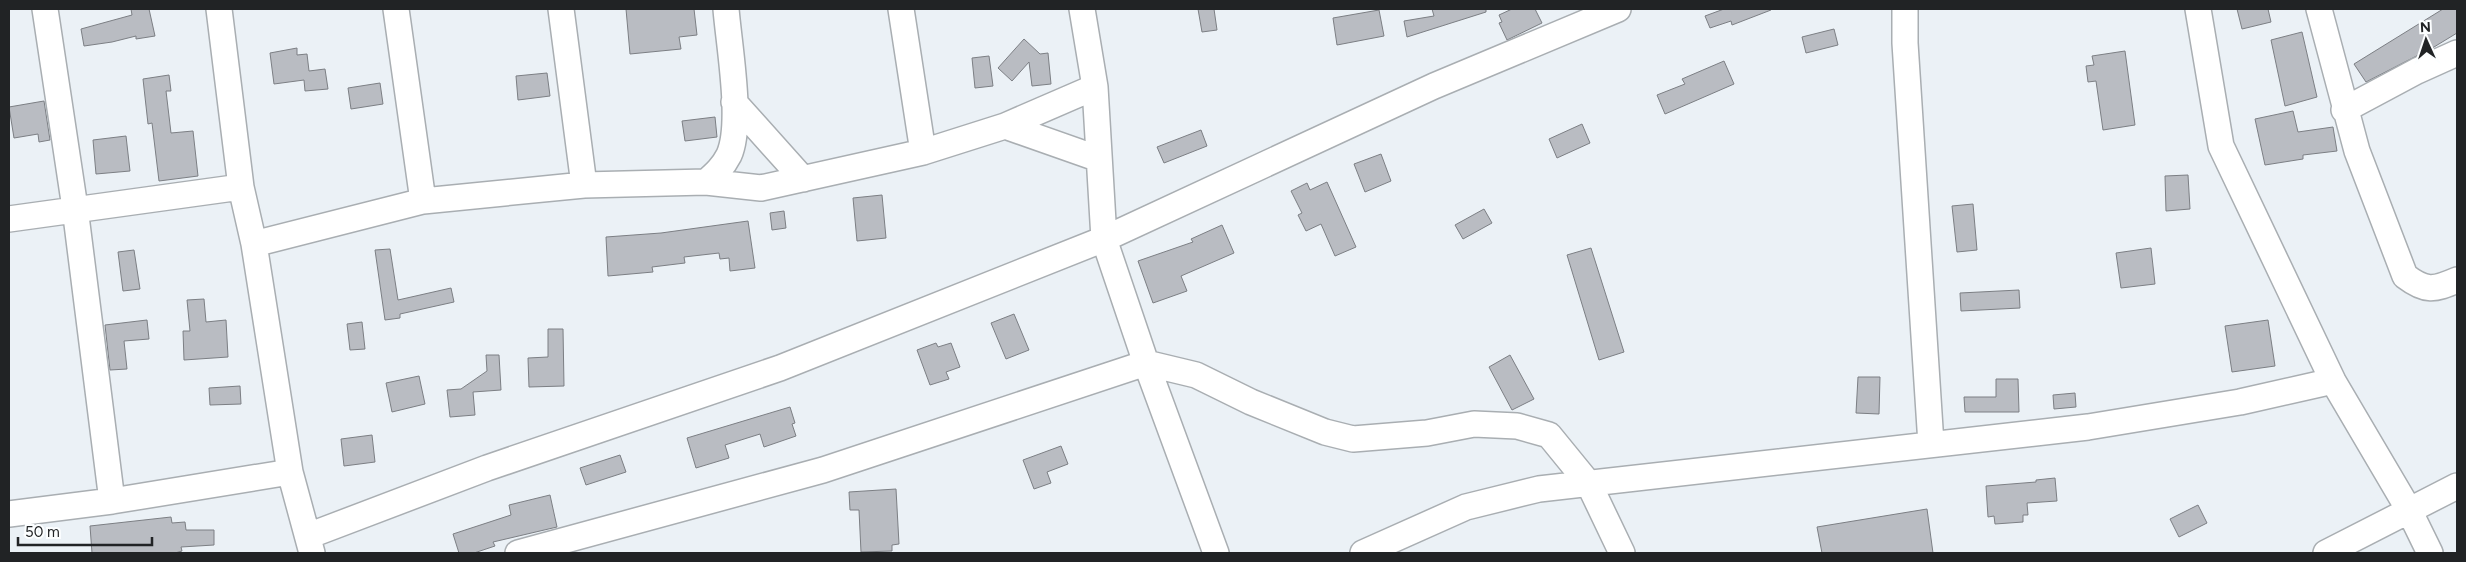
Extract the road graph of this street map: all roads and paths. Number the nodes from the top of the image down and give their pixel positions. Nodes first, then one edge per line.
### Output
1 (45, 9) edge
2 (219, 9) edge
3 (396, 9) edge
4 (561, 9) edge
5 (726, 9) edge
6 (901, 9) edge
7 (1082, 9) edge
8 (1618, 9) edge
9 (1905, 9) edge
10 (2198, 9) edge
11 (2318, 9) edge
12 (2457, 53) edge
13 (1095, 87) junction
14 (734, 102) junction
15 (2344, 110) junction
16 (1005, 126) junction
17 (923, 152) junction
18 (1100, 159) junction
19 (803, 179) junction
20 (706, 182) junction
21 (584, 185) junction
22 (242, 187) junction
23 (423, 201) junction
24 (75, 208) junction
25 (9, 219) edge
26 (1104, 239) junction
27 (254, 244) junction
28 (2457, 280) edge
29 (1146, 363) junction
30 (2332, 381) junction
31 (1931, 444) junction
32 (290, 472) junction
33 (1589, 484) junction
34 (2457, 486) edge
35 (112, 501) junction
36 (2409, 510) junction
37 (9, 514) edge
38 (310, 545) edge
39 (518, 553) edge
40 (1216, 553) edge
41 (1363, 553) edge
42 (1622, 553) edge
43 (2326, 553) edge
44 (2430, 553) edge

1 - 24 street
2 - 22 street
3 - 23 street
4 - 21 street
5 - 14 street
6 - 17 street
7 - 13 street
8 - 26 street
9 - 31 street
10 - 30 street
11 - 15 street
12 - 15 street
13 - 16 street
13 - 18 street
14 - 19 street
14 - 20 street
15 - 28 street
16 - 17 street
16 - 18 street
17 - 19 street
18 - 26 street
19 - 20 street
20 - 21 street
21 - 23 street
22 - 24 street
22 - 27 street
23 - 27 street
24 - 25 street
24 - 35 street
26 - 29 street
26 - 38 street
27 - 32 street
29 - 33 street
29 - 39 street
29 - 40 street
30 - 31 street
30 - 36 street
31 - 33 street
32 - 35 street
32 - 38 street
33 - 41 street
33 - 42 street
34 - 36 street
35 - 37 street
36 - 43 street
36 - 44 street

